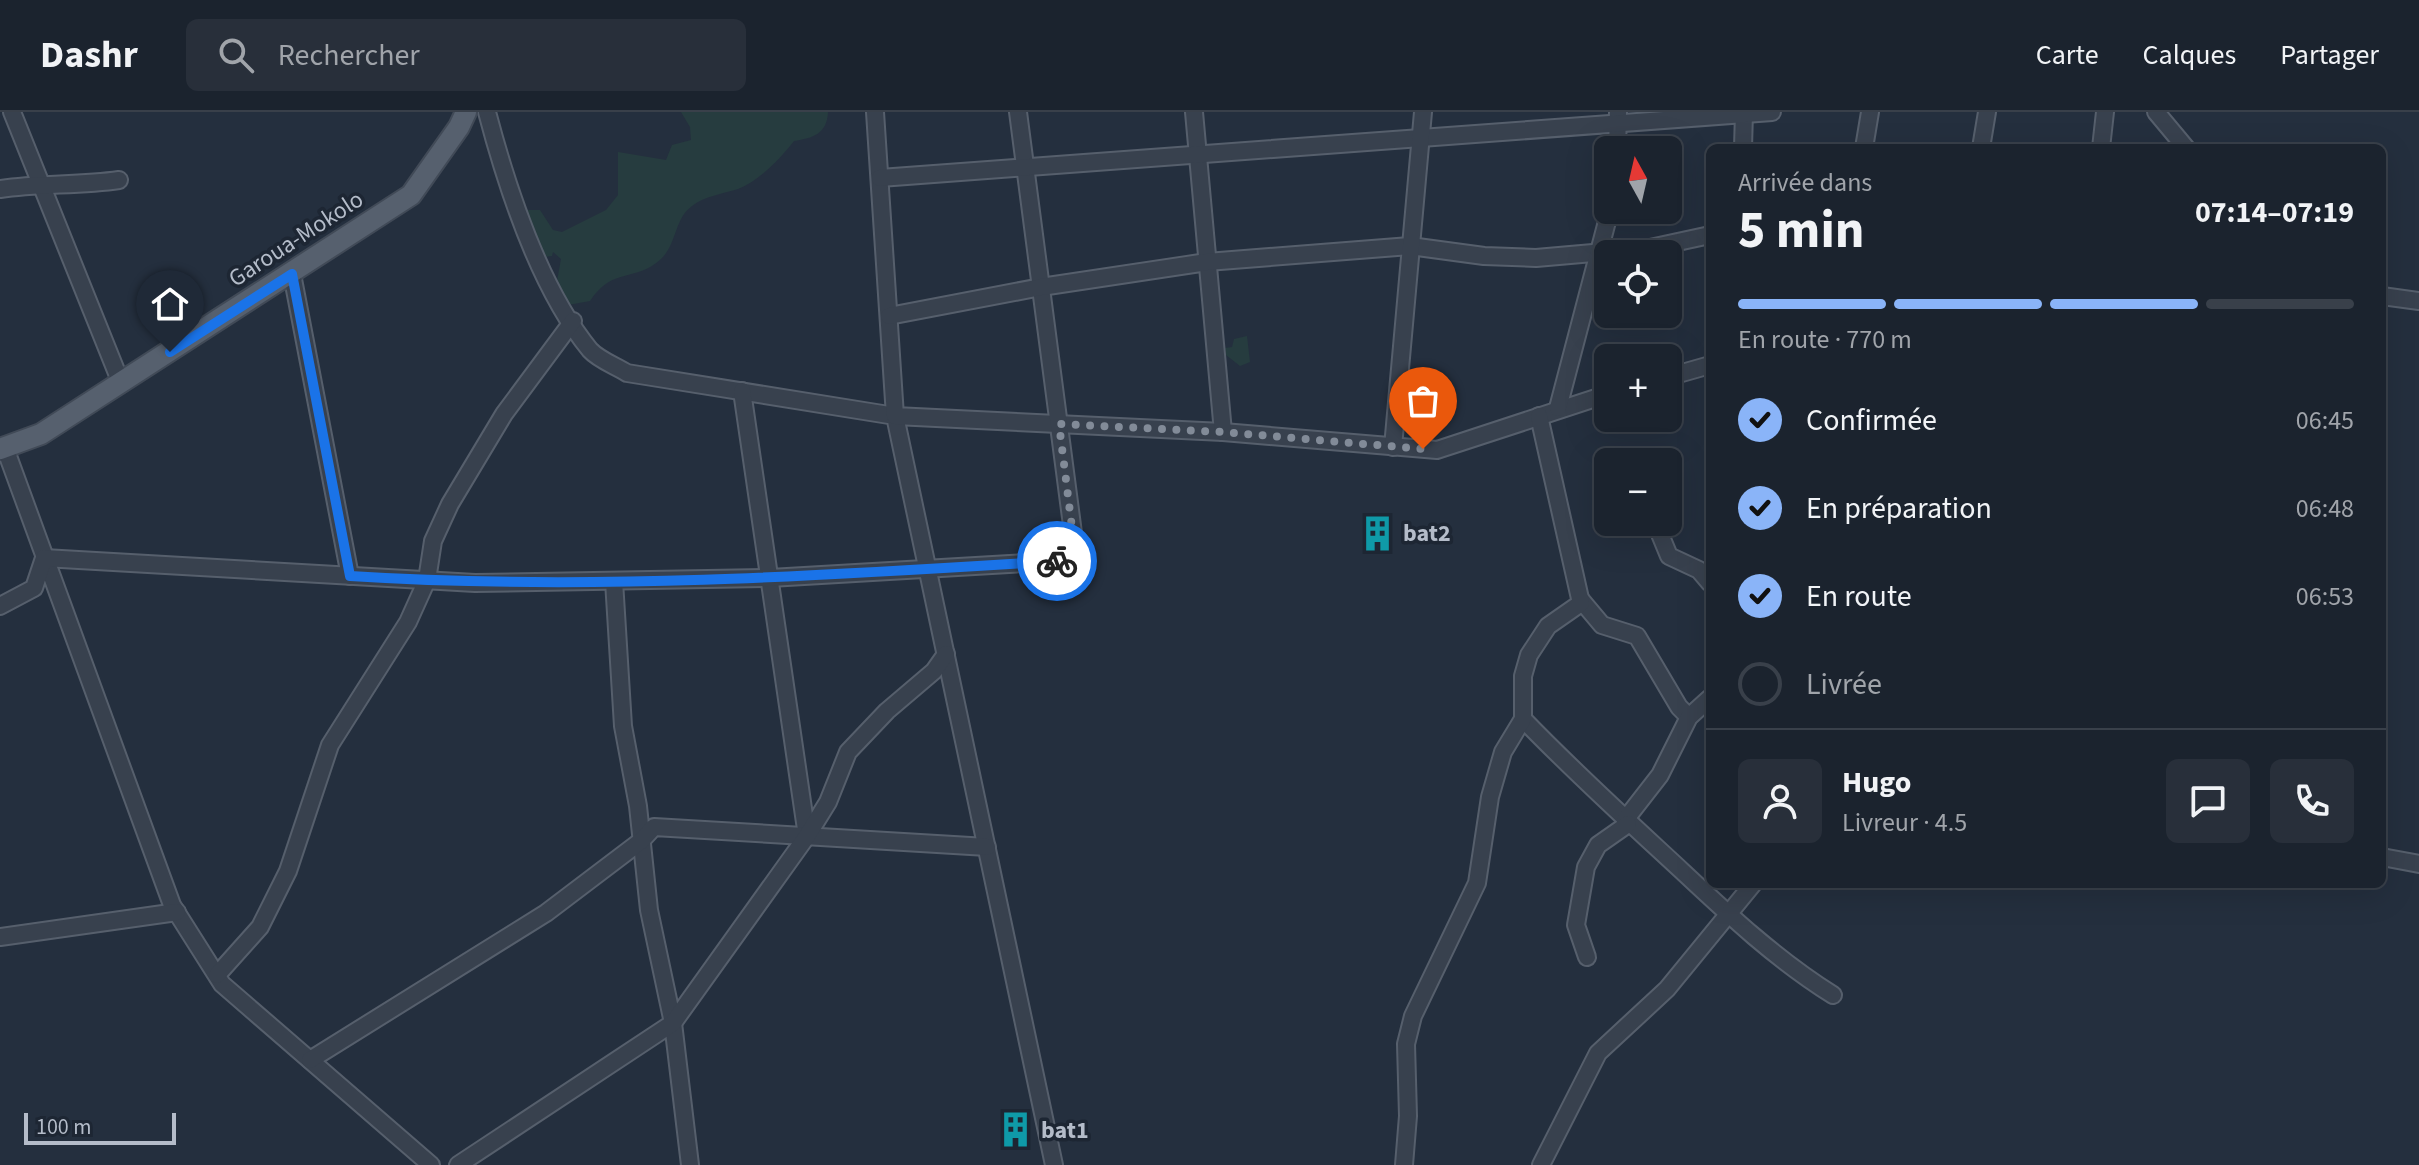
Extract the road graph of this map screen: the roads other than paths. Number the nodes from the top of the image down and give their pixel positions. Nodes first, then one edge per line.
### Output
1 (12, 112) edge
2 (466, 112) edge
3 (875, 112) edge
4 (1018, 112) edge
5 (1194, 112) edge
6 (1423, 112) edge
7 (1772, 112) edge
8 (1870, 112) edge
9 (1987, 112) edge
10 (2105, 112) edge
11 (2156, 112) edge
12 (1744, 113) edge
13 (493, 116) edge
14 (1618, 118) edge
15 (1422, 139) junction
16 (1743, 144) edge
17 (1865, 144) edge
18 (1982, 144) edge
19 (2101, 144) edge
20 (2183, 144) edge
21 (1198, 155) junction
22 (1025, 167) junction
23 (880, 178) junction
24 (119, 180) dead end
25 (40, 183) junction
26 (0, 189) edge
27 (1706, 236) edge
28 (1681, 240) edge
29 (1410, 246) junction
30 (1594, 254) edge
31 (1207, 262) junction
32 (292, 274) junction
33 (1594, 275) edge
34 (1041, 287) junction
35 (2386, 297) edge
36 (2419, 301) edge
37 (889, 316) junction
38 (573, 321) junction
39 (1706, 366) edge
40 (1682, 373) edge
41 (121, 383) junction
42 (742, 391) junction
43 (1594, 398) edge
44 (1558, 408) junction
45 (895, 416) junction
46 (1539, 416) junction
47 (1059, 424) junction
48 (1223, 432) junction
49 (1393, 447) junction
50 (2, 448) edge
51 (1661, 536) edge
52 (44, 558) junction
53 (1076, 560) junction
54 (930, 569) junction
55 (350, 576) junction
56 (770, 578) junction
57 (1706, 578) edge
58 (1079, 579) dead end
59 (427, 580) junction
60 (614, 581) junction
61 (1581, 600) junction
62 (0, 606) edge
63 (946, 654) junction
64 (1706, 702) edge
65 (1689, 717) junction
66 (1523, 719) junction
67 (1627, 822) junction
68 (807, 836) junction
69 (641, 841) junction
70 (987, 847) junction
71 (2386, 858) edge
72 (2419, 864) edge
73 (1750, 888) edge
74 (177, 912) junction
75 (1728, 914) junction
76 (0, 937) edge
77 (1587, 957) dead end
78 (217, 975) junction
79 (1833, 995) dead end
80 (673, 1023) junction
81 (310, 1060) junction
82 (431, 1165) edge
83 (458, 1165) edge
84 (690, 1165) edge
85 (1054, 1165) edge
86 (1404, 1165) edge
87 (1541, 1165) edge

1 - 25 street
2 - 32 main road, Garoua-Mokolo
3 - 23 street
4 - 22 street
5 - 21 street
6 - 15 street
7 - 12 street
8 - 17 street
9 - 18 street
10 - 19 street
11 - 20 street
12 - 14 street
12 - 16 street
13 - 38 street
14 - 15 street
15 - 21 street
15 - 29 street
21 - 22 street
21 - 31 street
22 - 23 street
22 - 34 street
23 - 37 street
24 - 25 street
25 - 26 street
25 - 41 street
27 - 28 street
29 - 30 street
29 - 31 street
29 - 49 street
31 - 34 street
31 - 48 street
32 - 41 main road, Garoua-Mokolo
32 - 55 street
33 - 44 street
34 - 37 street
34 - 47 street
35 - 36 street
37 - 45 street
38 - 42 street
38 - 59 street
39 - 40 street
41 - 50 main road, Garoua-Mokolo
42 - 45 street
42 - 56 street
43 - 44 street
44 - 46 street
45 - 47 street
45 - 54 street
46 - 49 street
46 - 61 street
47 - 48 street
47 - 53 street
48 - 49 street
50 - 52 street
51 - 57 street
52 - 55 street
52 - 62 street
52 - 74 street
53 - 54 street
53 - 58 street
54 - 56 street
54 - 63 street
55 - 59 street
56 - 60 street
56 - 68 street
59 - 60 street
59 - 78 street
60 - 69 street
61 - 65 street
61 - 66 street
63 - 68 street
63 - 70 street
64 - 65 street
65 - 67 street
66 - 67 street
66 - 86 street
67 - 75 street
67 - 77 street
68 - 69 street
68 - 70 street
68 - 80 street
69 - 80 street
69 - 81 street
70 - 85 street
71 - 72 street
73 - 75 street
74 - 76 street
74 - 78 street
75 - 79 street
75 - 87 street
78 - 81 street
80 - 83 street
80 - 84 street
81 - 82 street

